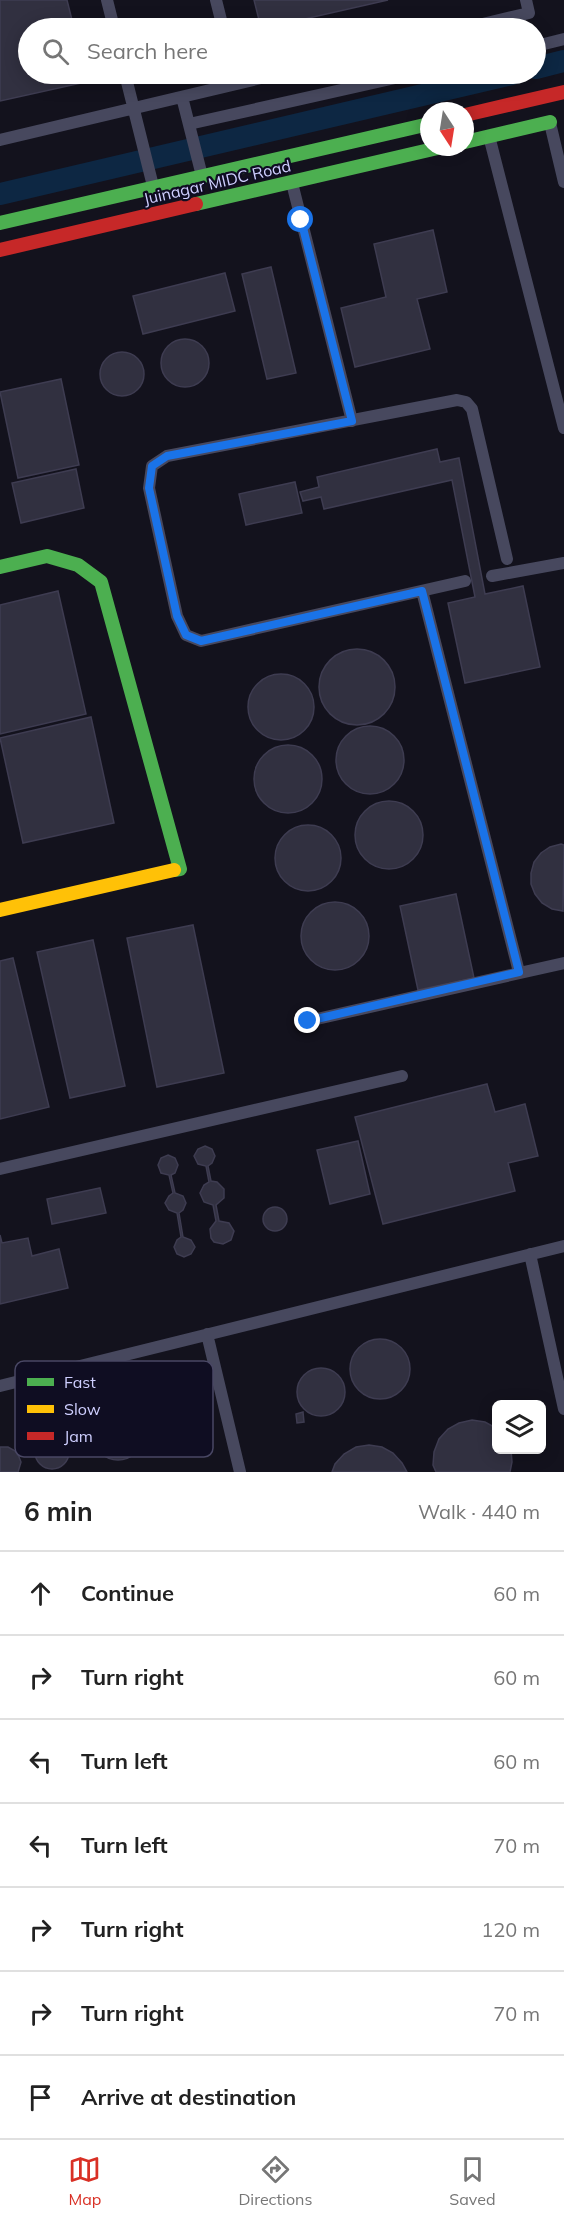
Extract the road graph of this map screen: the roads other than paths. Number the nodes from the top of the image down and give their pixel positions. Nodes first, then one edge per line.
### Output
1 (107, 0) edge
2 (216, 0) edge
3 (526, 0) edge
4 (112, 18) edge
5 (220, 18) edge
6 (509, 18) edge
7 (564, 39) edge
8 (546, 44) edge
9 (127, 84) edge
10 (220, 84) edge
11 (368, 84) edge
12 (564, 92) edge
13 (182, 97) junction
14 (133, 108) junction
15 (474, 113) edge
16 (550, 122) joint
17 (189, 124) junction
18 (420, 126) edge
19 (489, 136) junction
20 (0, 140) edge
21 (474, 140) edge
22 (420, 152) edge
23 (202, 176) junction
24 (292, 182) junction
25 (564, 182) edge
26 (153, 187) junction
27 (0, 223) edge
28 (0, 250) edge
29 (352, 421) junction
30 (564, 428) edge
31 (507, 559) dead end
32 (564, 563) edge
33 (0, 567) edge
34 (492, 576) dead end
35 (465, 581) dead end
36 (422, 591) junction
37 (0, 910) edge
38 (564, 963) edge
39 (519, 972) junction
40 (308, 1021) dead end
41 (402, 1076) dead end
42 (0, 1169) edge
43 (564, 1246) edge
44 (530, 1254) junction
45 (207, 1334) junction
46 (100, 1361) edge
47 (15, 1382) edge
48 (0, 1386) edge
49 (564, 1409) edge
50 (240, 1472) edge

1 - 4 lane
2 - 5 lane
3 - 6 lane
7 - 8 lane
9 - 14 lane
10 - 13 lane
11 - 17 lane
12 - 15 street
13 - 14 lane
13 - 17 lane
14 - 20 lane
14 - 26 lane
16 - 19 street
16 - 25 lane
17 - 23 lane
18 - 23 street, Juinagar MIDC Road
19 - 21 street
19 - 30 lane
22 - 24 street, Juinagar MIDC Road
23 - 26 street, Juinagar MIDC Road
24 - 28 street, Juinagar MIDC Road
24 - 29 lane
26 - 27 street, Juinagar MIDC Road
29 - 31 lane
29 - 36 lane
32 - 34 lane
33 - 37 street
35 - 36 lane
36 - 39 lane
38 - 39 lane
39 - 40 lane
41 - 42 lane
43 - 44 lane
44 - 45 lane
44 - 49 lane
45 - 46 lane
45 - 50 lane
47 - 48 lane

